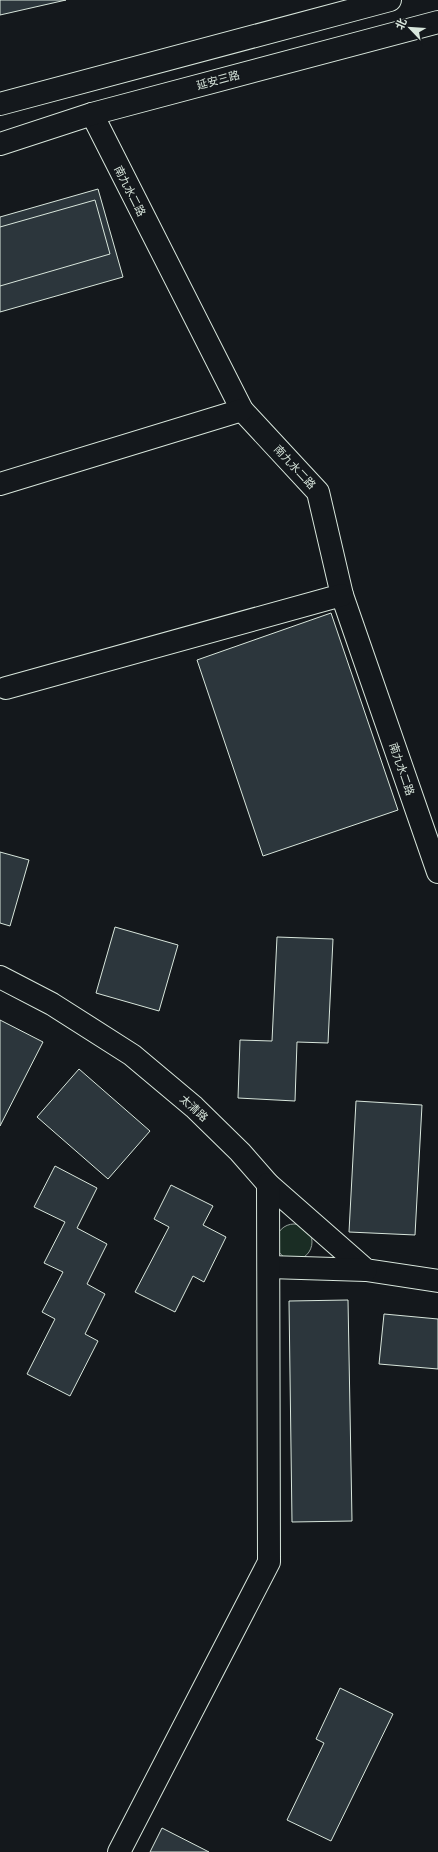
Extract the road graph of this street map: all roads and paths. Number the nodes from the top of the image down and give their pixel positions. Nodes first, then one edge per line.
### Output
1 (390, 0) edge
2 (438, 22) edge
3 (0, 104) edge
4 (92, 114) junction
5 (0, 144) edge
6 (242, 410) junction
7 (0, 484) edge
8 (342, 595) junction
9 (6, 688) dead end
10 (438, 872) edge
11 (0, 977) edge
12 (268, 1184) junction
13 (269, 1267) junction
14 (366, 1270) junction
15 (438, 1282) edge
16 (119, 1852) edge

1 - 3 street
2 - 4 street, 延安三路
4 - 5 street, 延安三路
4 - 6 street, 南九水二路
6 - 7 street
6 - 8 street, 南九水二路
8 - 9 street
8 - 10 street, 南九水二路
11 - 12 street, 太清路
12 - 13 street
12 - 14 street, 太清路
13 - 14 street
13 - 16 street
14 - 15 street

